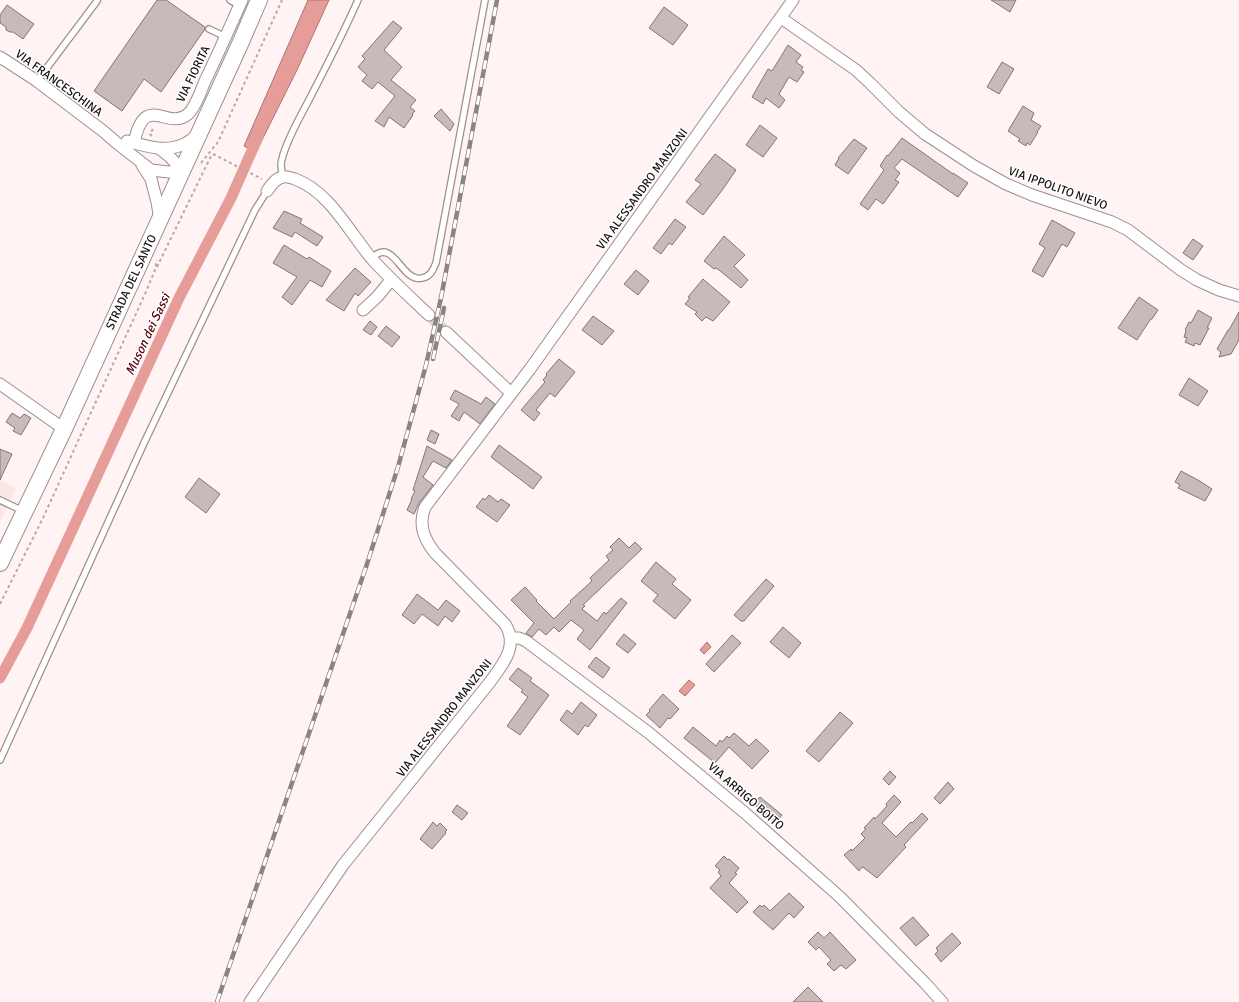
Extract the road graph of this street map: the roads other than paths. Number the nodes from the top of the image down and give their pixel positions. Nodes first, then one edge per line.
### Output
1 (259, 0) edge
2 (358, 0) edge
3 (485, 0) edge
4 (793, 0) edge
5 (97, 1) dead end
6 (237, 2) edge
7 (781, 18) junction
8 (209, 29) dead end
9 (226, 37) junction
10 (0, 57) edge
11 (37, 81) junction
12 (103, 131) junction
13 (198, 135) junction
14 (134, 143) junction
15 (160, 149) junction
16 (138, 160) junction
17 (182, 170) junction
18 (283, 177) junction
19 (267, 191) joint
20 (160, 221) junction
21 (372, 258) junction
22 (391, 280) junction
23 (1239, 296) edge
24 (363, 310) dead end
25 (429, 315) tunnel mouth
26 (446, 332) tunnel mouth
27 (0, 384) edge
28 (511, 394) junction
29 (64, 429) junction
30 (0, 500) edge
31 (25, 512) junction
32 (0, 563) edge
33 (512, 638) junction
34 (0, 760) edge
35 (250, 1002) edge
36 (942, 1002) edge

1 - 13 main road, STRADA DEL SANTO
2 - 18 lane
3 - 21 lane
4 - 7 street, VIA ALESSANDRO MANZONI
5 - 11 lane
6 - 9 street, VIA FIORITA
7 - 23 street, VIA IPPOLITO NIEVO
7 - 28 street, VIA ALESSANDRO MANZONI
8 - 9 lane
9 - 14 street, VIA FIORITA
10 - 11 street, VIA FRANCESCHINA
11 - 12 street, VIA FRANCESCHINA
12 - 14 street, VIA FRANCESCHINA
12 - 16 street, VIA FRANCESCHINA
13 - 15 street, VIA FRANCESCHINA
13 - 17 main road, STRADA DEL SANTO
14 - 15 street, VIA FRANCESCHINA
15 - 17 street, VIA FRANCESCHINA
16 - 17 street, VIA FRANCESCHINA
16 - 20 street, VIA FRANCESCHINA
17 - 20 main road, STRADA DEL SANTO
18 - 19 street
18 - 21 street
19 - 34 lane
20 - 29 main road, STRADA DEL SANTO
21 - 22 street
22 - 24 street
22 - 25 street
26 - 28 street
27 - 29 street
28 - 33 street, VIA ALESSANDRO MANZONI
29 - 31 main road, STRADA DEL SANTO
30 - 31 lane
31 - 32 main road, STRADA DEL SANTO
33 - 35 street, VIA ALESSANDRO MANZONI
33 - 36 street, VIA ARRIGO BOITO

